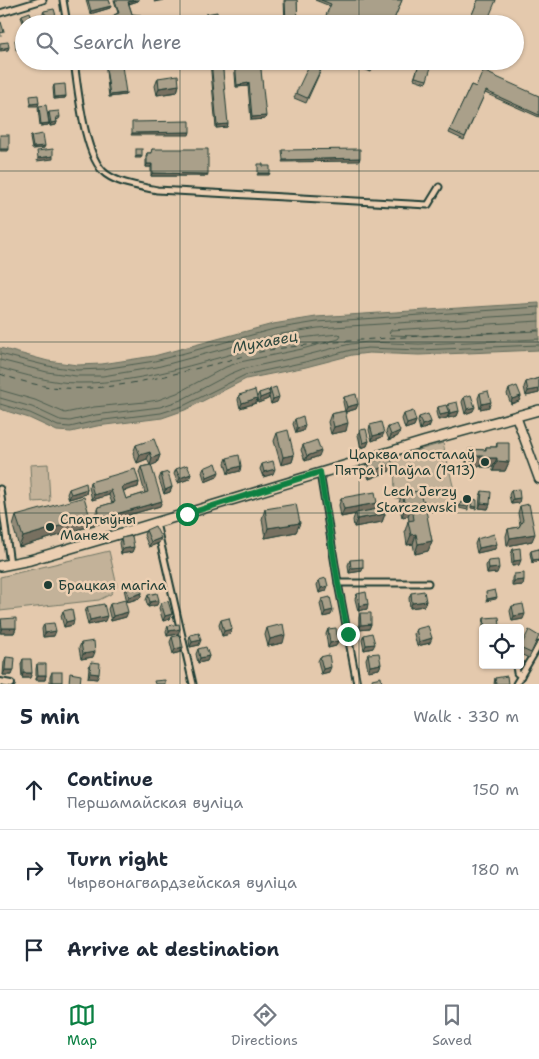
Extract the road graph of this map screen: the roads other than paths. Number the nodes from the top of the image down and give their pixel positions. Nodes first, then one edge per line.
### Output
1 (43, 0) edge
2 (64, 0) edge
3 (0, 13) edge
4 (66, 15) edge
5 (75, 70) edge
6 (439, 187) dead end
7 (539, 410) edge
8 (516, 416) junction
9 (320, 472) junction
10 (539, 479) edge
11 (0, 489) edge
12 (156, 523) junction
13 (10, 564) junction
14 (0, 566) edge
15 (338, 583) junction
16 (428, 583) dead end
17 (539, 645) edge
18 (516, 669) edge
19 (521, 676) junction
20 (0, 682) edge
21 (11, 684) edge
22 (193, 684) edge
23 (357, 684) edge
24 (516, 684) edge

1 - 3 street
2 - 4 street
5 - 6 street
7 - 8 main road
8 - 9 main road
8 - 10 main road
9 - 12 main road
9 - 15 street
11 - 13 street
12 - 13 main road
12 - 22 street
13 - 14 main road
15 - 16 street
15 - 23 street
17 - 19 street
18 - 19 street
19 - 24 street
20 - 21 street

